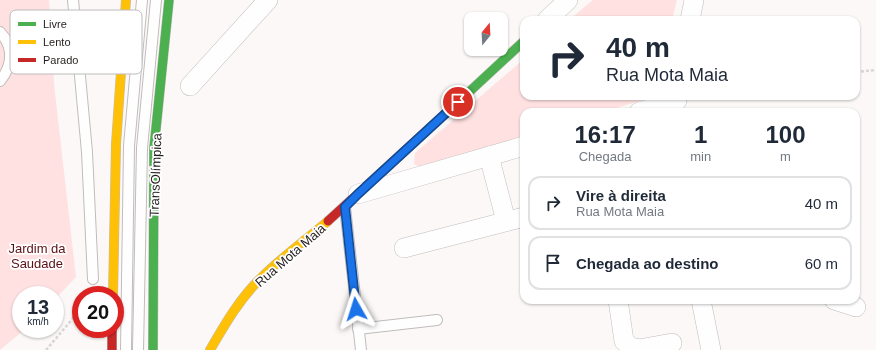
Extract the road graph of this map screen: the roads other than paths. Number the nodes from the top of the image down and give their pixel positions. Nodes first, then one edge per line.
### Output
1 (73, 0) edge
2 (126, 0) edge
3 (142, 0) edge
4 (156, 0) edge
5 (169, 0) edge
6 (268, 0) edge
7 (568, 0) edge
8 (694, 0) edge
9 (74, 10) edge
10 (125, 10) edge
11 (141, 10) edge
12 (550, 16) edge
13 (691, 16) edge
14 (0, 32) edge
15 (520, 45) edge
16 (10, 52) edge
17 (10, 65) edge
18 (80, 74) edge
19 (121, 74) edge
20 (135, 74) edge
21 (0, 81) edge
22 (190, 86) dead end
23 (677, 103) edge
24 (656, 108) edge
25 (520, 147) edge
26 (489, 156) junction
27 (358, 194) junction
28 (345, 207) junction
29 (515, 219) edge
30 (404, 248) dead end
31 (93, 279) dead end
32 (113, 286) edge
33 (619, 304) edge
34 (702, 304) edge
35 (849, 304) edge
36 (856, 306) dead end
37 (437, 320) dead end
38 (358, 329) junction
39 (112, 338) edge
40 (672, 343) dead end
41 (112, 350) edge
42 (126, 350) edge
43 (138, 350) edge
44 (153, 350) edge
45 (210, 350) edge
46 (361, 350) edge
47 (711, 350) edge

1 - 9 lane
2 - 10 main road
3 - 11 lane, TransOlímpica
4 - 43 lane, TransOlímpica
5 - 44 main road, TransOlímpica
6 - 22 street
7 - 12 street
8 - 13 street
14 - 16 lane
15 - 27 main road, Rua Mota Maia
17 - 21 lane
18 - 31 lane
19 - 32 main road
20 - 42 lane, TransOlímpica
23 - 24 street
25 - 26 street
26 - 27 street
26 - 29 street
27 - 28 main road, Rua Mota Maia
28 - 38 lane
28 - 45 main road, Rua Mota Maia
29 - 30 street
33 - 40 street
34 - 47 street
35 - 36 street
37 - 38 lane
38 - 46 lane
39 - 41 main road

